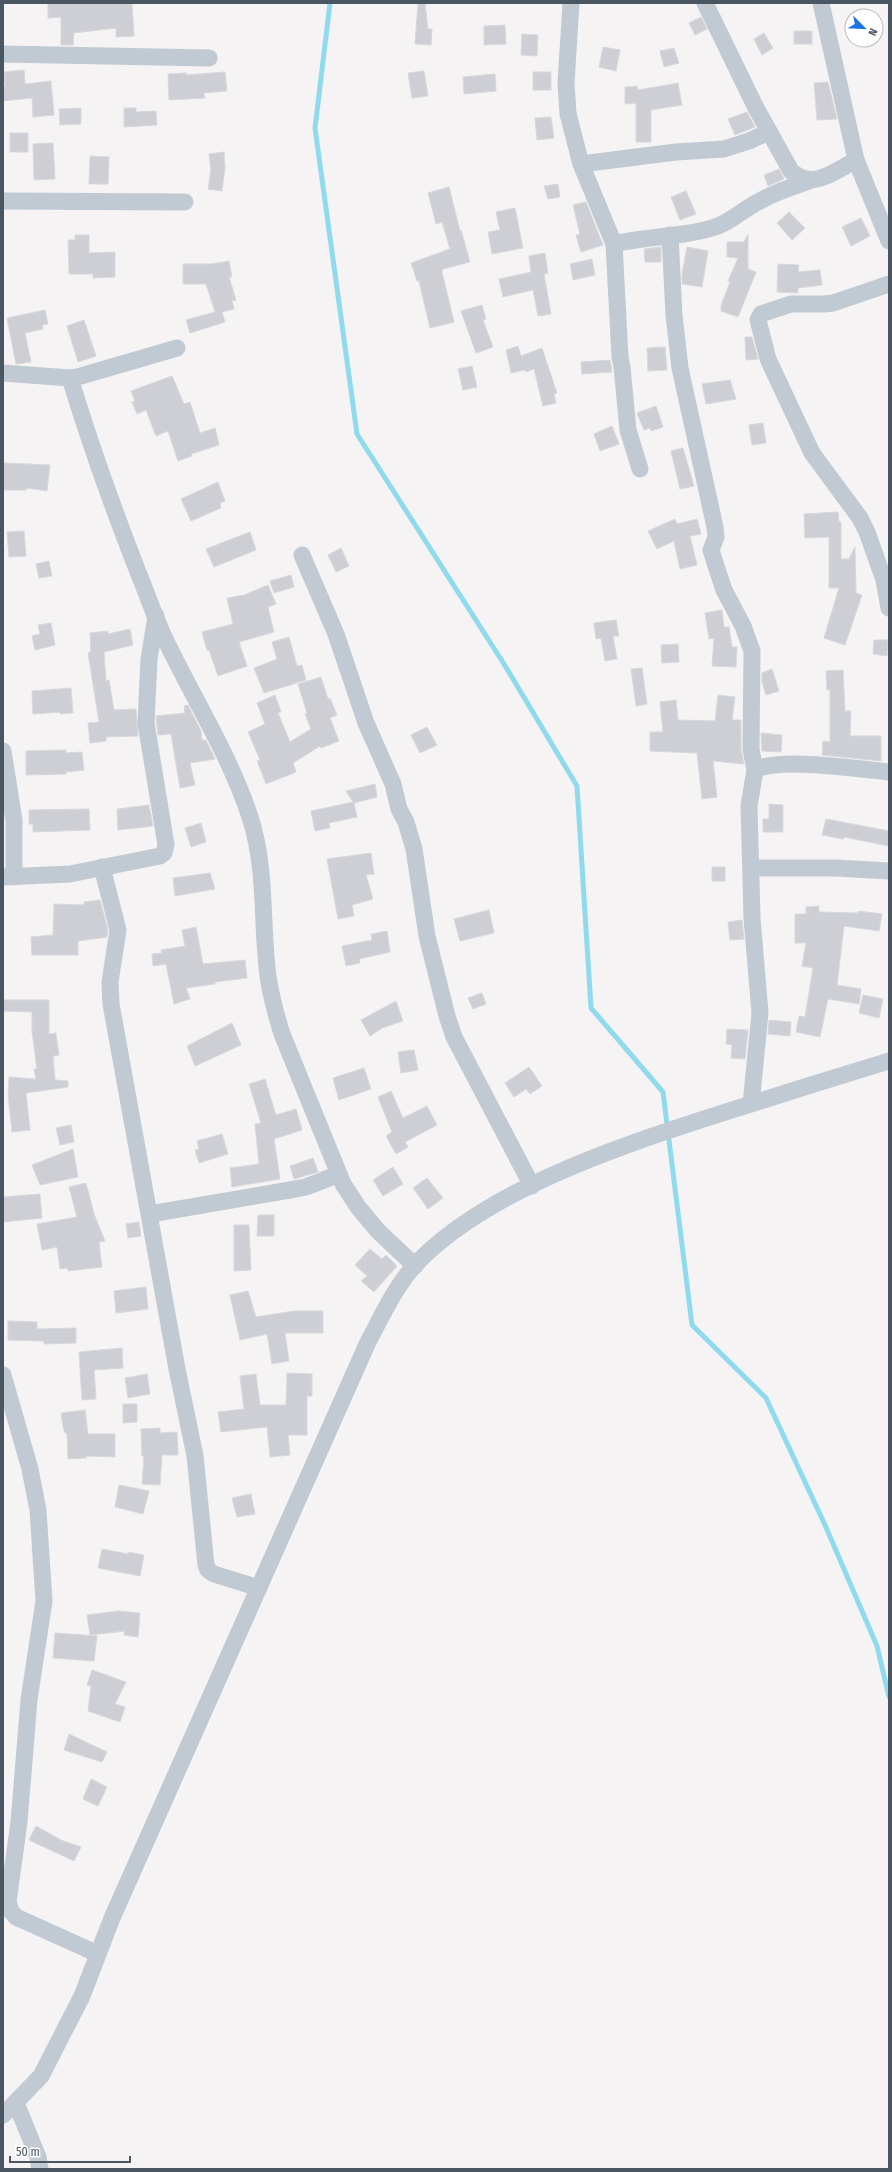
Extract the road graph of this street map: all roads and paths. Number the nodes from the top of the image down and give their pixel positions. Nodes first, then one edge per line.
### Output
1 (571, 3) edge
2 (704, 3) edge
3 (821, 3) edge
4 (3, 54) edge
5 (209, 58) dead end
6 (769, 132) junction
7 (856, 160) junction
8 (581, 164) junction
9 (809, 181) junction
10 (3, 201) edge
11 (185, 202) dead end
12 (670, 235) junction
13 (889, 241) edge
14 (614, 244) junction
15 (889, 284) edge
16 (177, 348) dead end
17 (3, 373) edge
18 (70, 378) junction
19 (640, 470) dead end
20 (302, 555) dead end
21 (889, 608) edge
22 (156, 616) junction
23 (3, 751) edge
24 (755, 770) junction
25 (889, 772) edge
26 (102, 867) junction
27 (752, 868) junction
28 (889, 871) edge
29 (9, 877) edge
30 (889, 1060) edge
31 (751, 1104) junction
32 (338, 1174) junction
33 (532, 1186) junction
34 (150, 1214) junction
35 (415, 1266) junction
36 (3, 1375) edge
37 (259, 1588) junction
38 (98, 1954) junction
39 (16, 2103) junction
40 (3, 2114) edge
41 (40, 2169) edge

1 - 8 street
2 - 6 street
3 - 7 street
4 - 5 street
6 - 8 street
6 - 9 street
7 - 9 street
7 - 13 street
8 - 14 street
9 - 12 street
10 - 11 street
12 - 14 street
12 - 24 street
14 - 19 street
15 - 21 street
16 - 18 street
17 - 18 street
18 - 22 street
20 - 33 street
22 - 26 street
22 - 32 street
23 - 29 street
24 - 25 street
24 - 27 street
26 - 29 street
26 - 34 street
27 - 28 street
27 - 31 street
30 - 31 street
31 - 33 street
32 - 34 street
32 - 35 street
33 - 35 street
34 - 37 street
35 - 37 street
36 - 38 street
37 - 38 street
38 - 39 street
39 - 40 street
39 - 41 street

